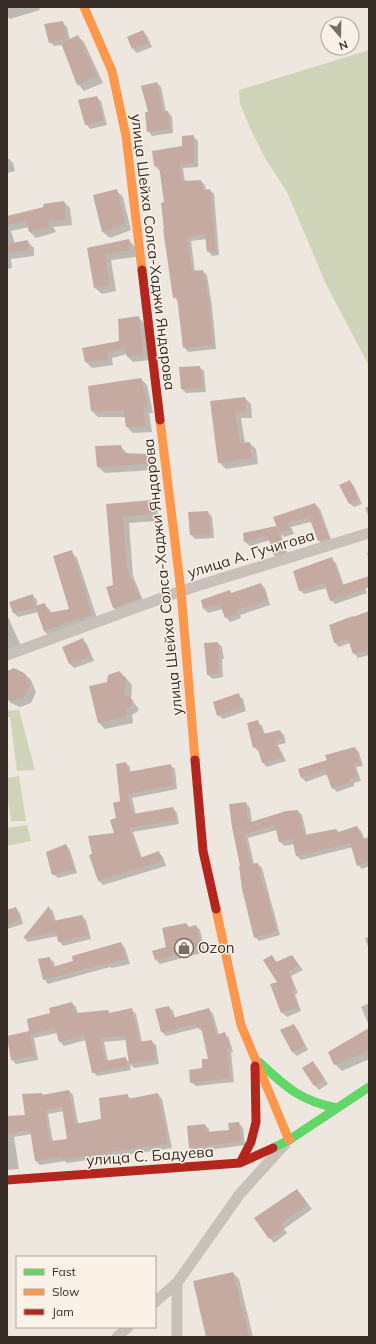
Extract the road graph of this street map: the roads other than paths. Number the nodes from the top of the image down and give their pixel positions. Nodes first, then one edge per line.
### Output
1 (84, 7) edge
2 (369, 533) edge
3 (181, 591) junction
4 (7, 655) edge
5 (255, 1058) junction
6 (369, 1086) edge
7 (337, 1108) junction
8 (289, 1140) junction
9 (240, 1164) junction
10 (7, 1180) edge
11 (177, 1283) junction
12 (156, 1301) edge
13 (127, 1328) edge
14 (117, 1337) edge
15 (176, 1337) edge

1 - 3 main road, улица Шейха Солса-Хаджи Яндарова
2 - 3 street, улица А. Гучигова
3 - 4 street, улица А. Гучигова
3 - 5 main road, улица Шейха Солса-Хаджи Яндарова
5 - 7 main road
5 - 8 main road, улица Шейха Солса-Хаджи Яндарова
5 - 9 main road
6 - 7 main road, улица С. Бадуева
7 - 8 main road, улица С. Бадуева
8 - 9 main road, улица С. Бадуева
8 - 11 street
9 - 10 main road, улица С. Бадуева
11 - 12 street
11 - 15 street
13 - 14 street

